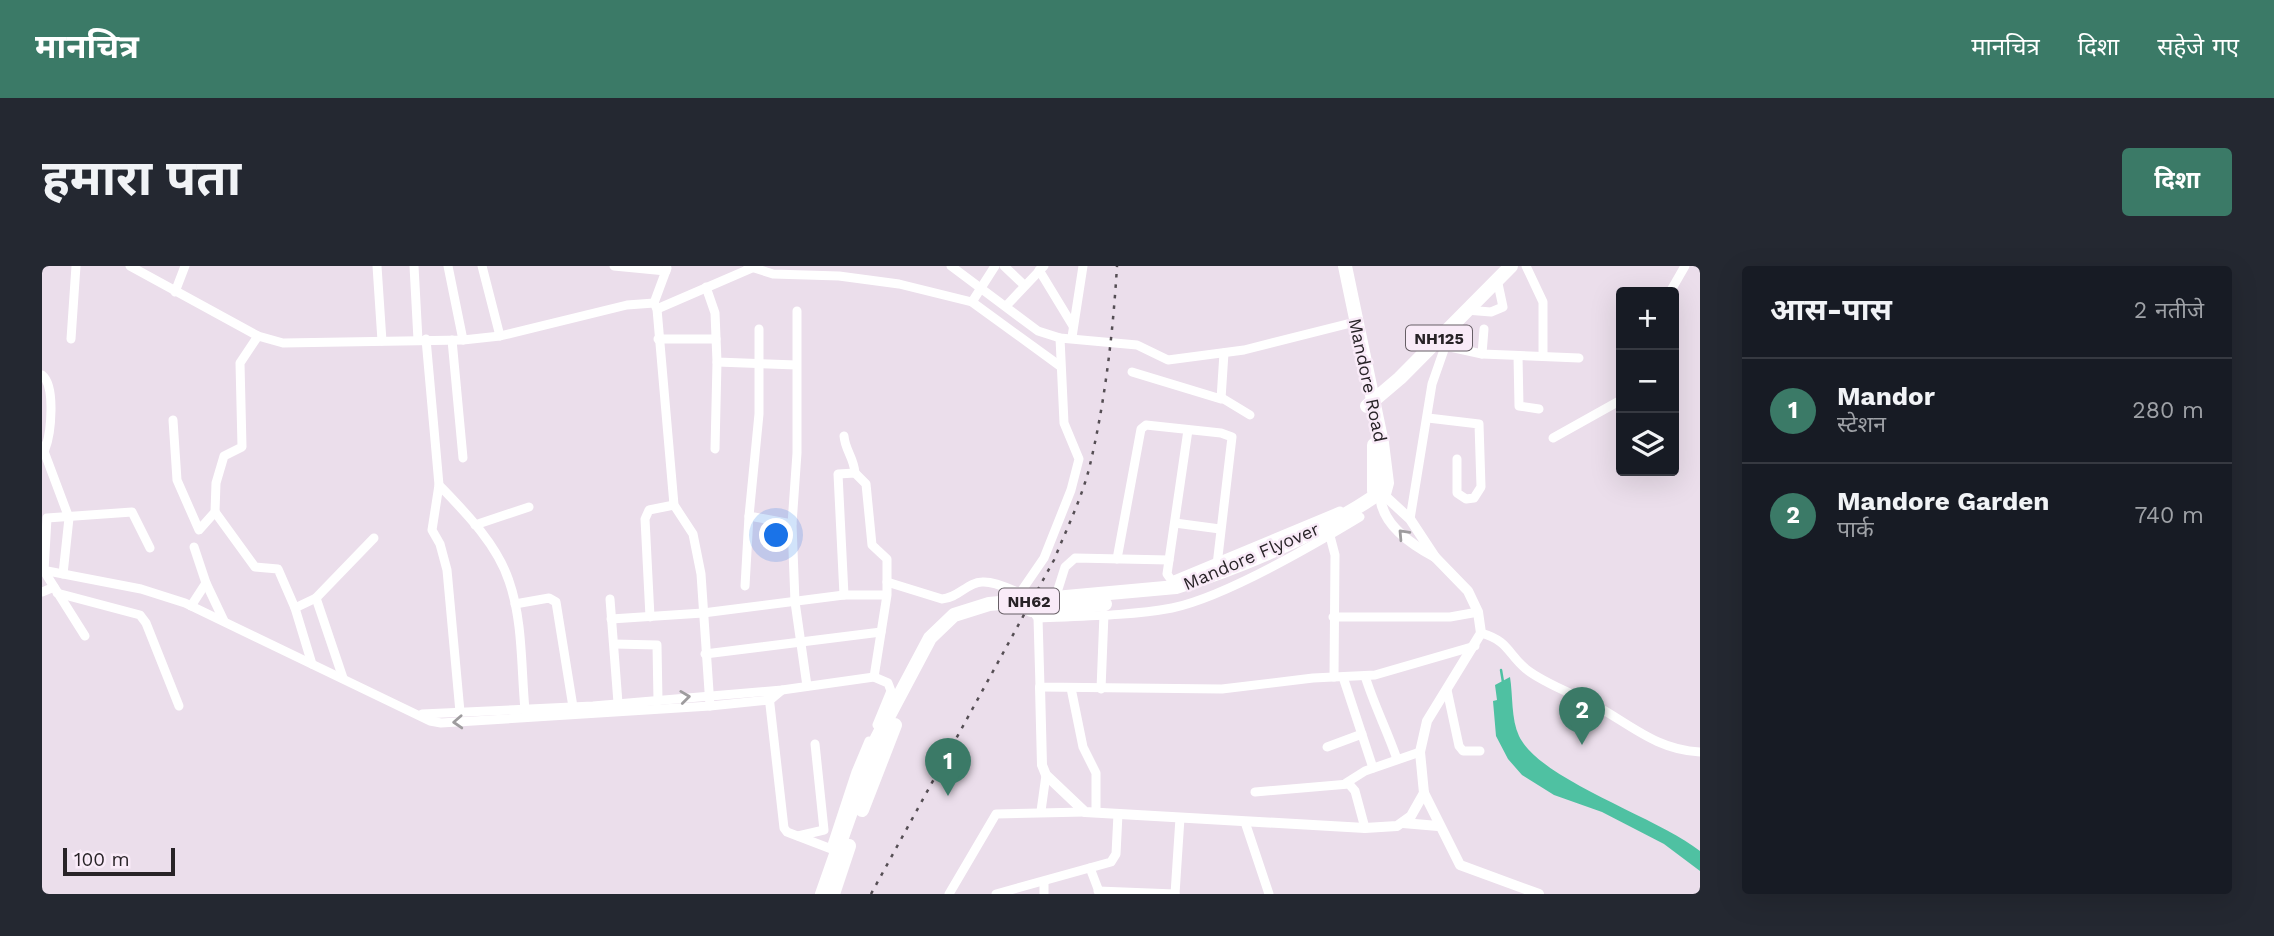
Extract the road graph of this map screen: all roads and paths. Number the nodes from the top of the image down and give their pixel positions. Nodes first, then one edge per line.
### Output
1 (76, 266) edge
2 (130, 266) edge
3 (185, 266) edge
4 (377, 266) edge
5 (414, 266) edge
6 (448, 266) edge
7 (482, 266) edge
8 (614, 266) edge
9 (951, 266) edge
10 (995, 266) edge
11 (1004, 266) edge
12 (1095, 266) edge
13 (1335, 266) edge
14 (1345, 266) edge
15 (1511, 266) edge
16 (1526, 266) edge
17 (1685, 266) edge
18 (640, 267) edge
19 (754, 267) edge
20 (1042, 268) edge
21 (1083, 268) edge
22 (667, 269) edge
23 (1499, 272) edge
24 (1024, 285) junction
25 (1673, 287) edge
26 (979, 288) junction
27 (175, 292) junction
28 (709, 293) junction
29 (972, 302) junction
30 (1007, 305) junction
31 (656, 308) junction
32 (1466, 310) junction
33 (797, 311) dead end
34 (1347, 324) junction
35 (760, 329) dead end
36 (1484, 329) dead end
37 (1072, 331) junction
38 (500, 336) junction
39 (257, 338) junction
40 (71, 339) dead end
41 (658, 339) junction
42 (716, 339) junction
43 (463, 340) junction
44 (1060, 340) junction
45 (1443, 340) junction
46 (382, 341) junction
47 (423, 342) junction
48 (452, 342) junction
49 (1224, 353) junction
50 (1482, 354) junction
51 (1518, 356) junction
52 (1542, 356) junction
53 (1579, 358) dead end
54 (716, 362) junction
55 (1059, 363) junction
56 (758, 364) junction
57 (796, 365) junction
58 (1132, 372) dead end
59 (42, 375) edge
60 (1222, 397) junction
61 (1369, 400) junction
62 (1616, 403) edge
63 (1539, 409) dead end
64 (1250, 415) dead end
65 (1428, 418) junction
66 (173, 420) dead end
67 (1188, 430) junction
68 (844, 436) dead end
69 (1553, 438) dead end
70 (44, 448) edge
71 (715, 449) dead end
72 (463, 458) dead end
73 (1457, 459) dead end
74 (855, 473) junction
75 (439, 485) junction
76 (1379, 497) junction
77 (674, 505) junction
78 (529, 508) dead end
79 (215, 512) junction
80 (1356, 515) junction
81 (749, 516) junction
82 (69, 518) junction
83 (1410, 519) junction
84 (1175, 523) junction
85 (792, 524) junction
86 (475, 525) junction
87 (1220, 529) junction
88 (1332, 529) junction
89 (374, 538) dead end
90 (194, 547) dead end
91 (150, 548) dead end
92 (1435, 557) junction
93 (1117, 559) junction
94 (1169, 560) junction
95 (1217, 565) junction
96 (43, 571) edge
97 (63, 574) junction
98 (887, 582) junction
99 (206, 583) junction
100 (745, 586) dead end
101 (56, 590) junction
102 (42, 592) edge
103 (1020, 593) junction
104 (844, 595) junction
105 (887, 595) junction
106 (316, 598) junction
107 (610, 599) dead end
108 (794, 602) junction
109 (515, 604) junction
110 (191, 606) junction
111 (295, 608) junction
112 (1478, 612) junction
113 (703, 613) junction
114 (1104, 614) junction
115 (650, 617) junction
116 (1333, 617) junction
117 (1038, 618) junction
118 (1050, 618) junction
119 (611, 619) junction
120 (224, 621) junction
121 (881, 632) junction
122 (1481, 633) junction
123 (85, 636) dead end
124 (799, 643) junction
125 (614, 644) junction
126 (1476, 645) junction
127 (705, 654) junction
128 (312, 664) junction
129 (1366, 676) junction
130 (874, 677) junction
131 (1339, 677) junction
132 (343, 678) junction
133 (807, 685) junction
134 (1040, 687) junction
135 (1071, 688) junction
136 (1101, 689) junction
137 (1447, 690) junction
138 (709, 695) junction
139 (769, 695) junction
140 (658, 701) junction
141 (618, 703) junction
142 (179, 706) dead end
143 (710, 706) junction
144 (573, 707) junction
145 (525, 710) junction
146 (460, 712) junction
147 (422, 714) junction
148 (1362, 734) junction
149 (815, 744) dead end
150 (1327, 747) dead end
151 (1480, 751) dead end
152 (1420, 752) junction
153 (1700, 752) edge
154 (1397, 759) junction
155 (1373, 768) junction
156 (1046, 775) junction
157 (1346, 783) junction
158 (1255, 792) dead end
159 (1423, 793) junction
160 (1041, 811) junction
161 (1091, 812) junction
162 (1118, 814) junction
163 (1180, 818) junction
164 (1245, 822) junction
165 (1403, 823) junction
166 (1438, 826) junction
167 (1365, 828) junction
168 (797, 836) junction
169 (838, 851) junction
170 (1090, 868) junction
171 (1044, 882) junction
172 (1099, 893) edge
173 (1137, 893) edge
174 (822, 894) edge
175 (832, 894) edge
176 (949, 894) edge
177 (996, 894) edge
178 (1044, 894) edge
179 (1175, 894) edge
180 (1269, 894) edge
181 (1539, 894) edge

1 - 40 street
2 - 27 street
3 - 27 street
4 - 46 street
5 - 47 street
6 - 43 street
7 - 38 street
8 - 18 street
9 - 26 street
10 - 26 street
11 - 24 street
12 - 21 street
13 - 34 highway, Mandore Road
14 - 61 highway, Mandore Road
15 - 23 highway, NH125
16 - 52 street
17 - 25 street
18 - 22 street
19 - 28 street
19 - 29 street
20 - 24 street
20 - 37 street
21 - 37 street
22 - 31 street
23 - 32 highway, NH125
23 - 32 street
23 - 61 highway, NH125
24 - 30 street
26 - 29 street
26 - 30 street
27 - 39 street
28 - 31 street
28 - 42 street
29 - 55 street
30 - 44 street
31 - 38 street
31 - 41 street
32 - 45 highway, NH125
33 - 57 street
34 - 49 street
34 - 61 highway, Mandore Road
35 - 56 street
36 - 50 street
37 - 44 street
37 - 49 street
38 - 43 street
39 - 46 street
39 - 79 street
41 - 42 street
41 - 77 street
42 - 54 street
43 - 48 street
44 - 55 street
45 - 50 street
45 - 61 highway, NH125
45 - 65 street
46 - 47 street
47 - 48 street
47 - 75 street
48 - 72 street
49 - 60 street
50 - 51 street
51 - 52 street
51 - 63 street
52 - 53 street
54 - 56 street
54 - 71 street
55 - 103 street
56 - 57 street
56 - 81 street
57 - 85 street
58 - 60 street
59 - 70 street
60 - 64 street
61 - 76 highway
62 - 69 street
65 - 73 street
65 - 83 street
66 - 79 street
67 - 84 street
67 - 87 street
67 - 93 street
68 - 74 street
70 - 82 street
74 - 98 street
74 - 104 street
75 - 86 street
75 - 146 street
76 - 80 highway, NH62
76 - 83 street
92 -> 76 street
77 - 113 street
77 - 115 street
78 - 86 street
79 - 111 street
80 - 88 highway, Mandore Flyover / NH62
80 - 95 street
81 - 85 street
81 - 100 street
82 - 91 street
82 - 96 street
82 - 97 street
83 - 92 street
84 - 87 street
84 - 94 street
85 - 108 street
86 - 109 street
87 - 95 street
88 - 114 street
88 - 116 street
88 - 169 highway, Mandore Flyover / NH62
89 - 106 street
90 - 99 street
92 - 112 street
93 - 94 street
93 - 118 street
94 - 95 street
96 - 97 street
96 - 101 street
97 - 110 street
98 - 103 street
98 - 105 street
99 - 110 street
99 - 120 street
101 - 102 street
101 - 123 street
101 - 142 street
103 - 117 street
104 - 105 street
104 - 108 street
105 - 121 street
106 - 111 street
106 - 132 street
107 - 119 street
108 - 113 street
108 - 124 street
109 - 144 street
109 - 145 street
110 - 120 street
111 - 128 street
112 - 116 street
112 - 122 street
113 - 115 street
113 - 127 street
114 - 118 street
114 - 136 street
115 - 119 street
116 - 131 street
117 - 118 street
117 - 134 street
119 - 125 street
120 - 128 street
121 - 124 street
121 - 130 street
122 - 126 street
122 - 153 street
124 - 127 street
124 - 133 street
125 - 140 street
125 - 141 street
126 - 129 street
126 - 137 street
127 - 138 street
128 - 132 street
129 - 131 street
129 - 154 street
130 - 133 street
130 - 169 street
131 - 136 street
131 - 148 street
132 - 147 street
133 - 139 street
134 - 135 street
134 - 156 street
135 - 136 street
135 - 161 street
137 - 151 street
137 - 152 street
138 - 139 street
140 -> 138 street
138 - 143 street
139 - 143 street
139 - 168 street
140 - 141 street
141 - 144 street
143 -> 147 street
144 - 145 street
145 - 146 street
146 - 147 street
148 - 150 street
148 - 155 street
149 - 168 street
152 - 154 street
152 - 159 street
154 - 155 street
155 - 157 street
156 - 160 street
156 - 161 street
157 - 158 street
157 - 167 street
159 - 165 street
159 - 166 street
160 - 161 street
160 - 176 street
161 - 162 street
162 - 163 street
162 - 170 street
163 - 164 street
163 - 179 street
164 - 167 street
164 - 180 street
165 - 166 street
165 - 167 street
166 - 181 street
168 - 169 street
169 - 174 highway, NH62
169 - 175 highway, NH62
170 - 171 street
170 - 172 street
171 - 177 street
171 - 178 street
172 - 173 street
173 - 179 street

